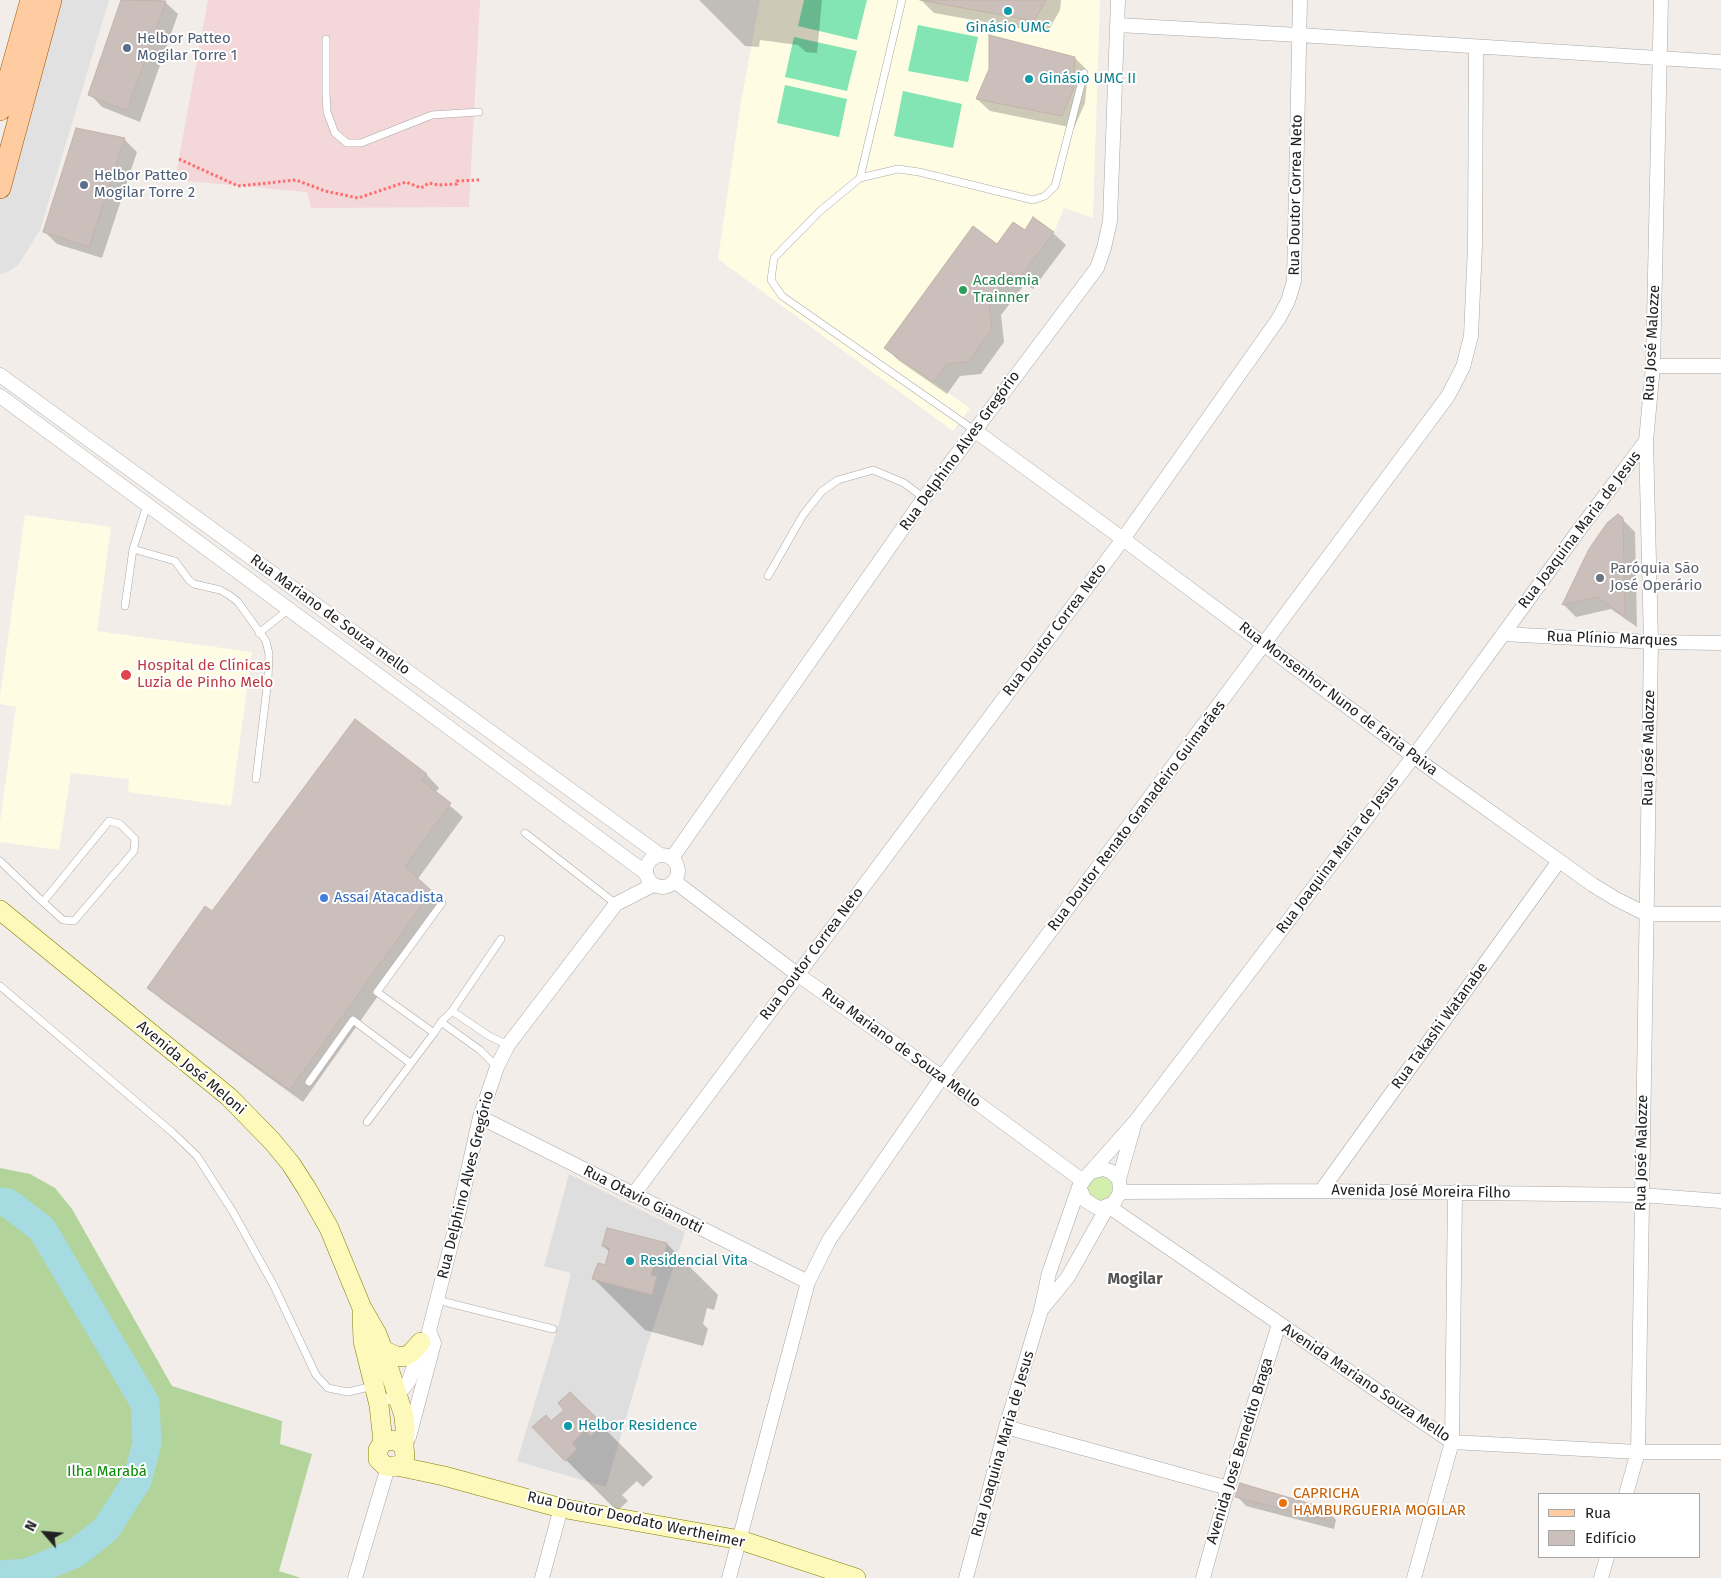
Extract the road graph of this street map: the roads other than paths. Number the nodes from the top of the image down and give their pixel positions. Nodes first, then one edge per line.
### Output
1 (31, 0) edge
2 (51, 0) edge
3 (902, 0) edge
4 (1118, 0) edge
5 (1300, 0) edge
6 (1661, 0) edge
7 (1118, 25) junction
8 (1299, 35) junction
9 (326, 39) dead end
10 (1476, 47) junction
11 (1660, 58) junction
12 (1721, 62) edge
13 (1084, 73) dead end
14 (0, 110) edge
15 (479, 112) dead end
16 (860, 178) junction
17 (0, 188) edge
18 (1653, 366) junction
19 (1721, 366) edge
20 (0, 376) edge
21 (0, 396) edge
22 (974, 430) junction
23 (1646, 441) junction
24 (924, 498) junction
25 (147, 505) junction
26 (1123, 538) junction
27 (133, 549) junction
28 (768, 576) dead end
29 (125, 606) dead end
30 (289, 609) junction
31 (259, 633) junction
32 (1503, 634) junction
33 (1651, 642) junction
34 (1721, 643) edge
35 (1265, 644) junction
36 (1414, 756) junction
37 (256, 779) dead end
38 (525, 833) dead end
39 (666, 856) junction
40 (0, 861) edge
41 (1558, 861) junction
42 (646, 873) junction
43 (674, 881) junction
44 (653, 885) junction
45 (43, 902) junction
46 (442, 903) dead end
47 (616, 904) junction
48 (2, 913) edge
49 (1646, 914) junction
50 (1721, 914) edge
51 (501, 939) dead end
52 (797, 974) junction
53 (0, 986) edge
54 (452, 1011) junction
55 (441, 1022) junction
56 (434, 1033) junction
57 (508, 1045) junction
58 (410, 1063) junction
59 (497, 1066) junction
60 (942, 1077) junction
61 (309, 1082) dead end
62 (480, 1117) junction
63 (367, 1122) dead end
64 (1135, 1122) junction
65 (1085, 1180) junction
66 (1119, 1186) junction
67 (1321, 1191) junction
68 (1455, 1192) junction
69 (633, 1195) junction
70 (1641, 1195) junction
71 (1721, 1201) edge
72 (1108, 1206) junction
73 (808, 1282) junction
74 (437, 1300) junction
75 (362, 1308) junction
76 (1040, 1310) junction
77 (1278, 1324) junction
78 (553, 1329) dead end
79 (425, 1336) junction
80 (383, 1350) junction
81 (375, 1385) junction
82 (397, 1395) junction
83 (379, 1405) junction
84 (1006, 1427) junction
85 (383, 1442) junction
86 (1452, 1442) junction
87 (1638, 1452) junction
88 (1721, 1452) edge
89 (400, 1457) junction
90 (1228, 1488) junction
91 (1626, 1493) edge
92 (561, 1508) junction
93 (740, 1540) junction
94 (1607, 1558) edge
95 (355, 1578) edge
96 (542, 1578) edge
97 (729, 1578) edge
98 (856, 1578) edge
99 (966, 1578) edge
100 (1203, 1578) edge
101 (1414, 1578) edge
102 (1601, 1578) edge

1 - 14 main road
2 - 17 main road
3 - 16 lane
4 - 7 street, Rua Delphino Alves Gregório
5 - 8 street, Rua Doutor Correa Neto
6 - 11 street, Rua José Malozze
7 - 8 street
7 - 22 street, Rua Delphino Alves Gregório
8 - 10 street
8 - 26 street, Rua Doutor Correa Neto
9 - 15 lane
10 - 11 street
10 - 35 street, Rua Doutor Renato Granadeiro Guimarães
11 - 12 street
11 - 18 street, Rua José Malozze
13 - 16 lane
16 - 22 lane
18 - 19 street
18 - 23 street, Rua José Malozze
20 - 39 street, Rua Mariano de Souza mello
21 - 25 street, Rua Mariano de Souza mello
22 - 24 street, Rua Delphino Alves Gregório
22 - 26 street, Rua Monsenhor Nuno de Faria Paiva
23 - 32 street, Rua Joaquina Maria de Jesus
23 - 33 street, Rua José Malozze
24 - 28 lane
24 - 39 street, Rua Delphino Alves Gregório
25 - 27 lane
25 - 30 street, Rua Mariano de Souza mello
26 - 35 street, Rua Monsenhor Nuno de Faria Paiva
26 - 52 street, Rua Doutor Correa Neto
27 - 29 lane
27 - 31 lane
30 - 31 lane
30 - 42 street, Rua Mariano de Souza mello
31 - 37 lane
32 - 33 street, Rua Plínio Marques
32 - 36 street, Rua Joaquina Maria de Jesus
33 - 34 street, Rua Plínio Marques
33 - 49 street, Rua José Malozze
35 - 36 street, Rua Monsenhor Nuno de Faria Paiva
35 - 60 street, Rua Doutor Renato Granadeiro Guimarães
36 - 41 street, Rua Monsenhor Nuno de Faria Paiva
36 - 64 street, Rua Joaquina Maria de Jesus
38 - 47 lane
39 - 42 street
39 - 43 street
40 - 45 lane
41 - 49 street, Rua Monsenhor Nuno de Faria Paiva
41 - 67 street, Rua Takashi Watanabe
42 - 44 street
43 - 44 street
43 - 52 street, Rua Mariano de Souza Mello
44 - 47 street, Rua Delphino Alves Gregório
45 - 45 lane
46 - 56 lane
47 - 57 street, Rua Delphino Alves Gregório
48 - 75 street, Avenida José Meloni
49 - 50 street, Rua Monsenhor Nuno de Faria Paiva
49 - 70 street, Rua José Malozze
51 - 54 lane
52 - 60 street, Rua Mariano de Souza Mello
52 - 69 street, Rua Doutor Correa Neto
53 - 81 lane
54 - 55 lane
54 - 57 lane
55 - 56 lane
55 - 59 lane
56 - 58 lane
57 - 59 street, Rua Delphino Alves Gregório
58 - 61 lane
58 - 63 lane
59 - 62 street, Rua Delphino Alves Gregório
60 - 65 street, Rua Mariano de Souza Mello
60 - 73 street, Rua Doutor Renato Granadeiro Guimarães
62 - 69 street, Rua Otavio Gianotti
62 - 74 street, Rua Delphino Alves Gregório
64 - 65 street, Rua Joaquina Maria de Jesus
64 - 66 street
65 - 66 street
65 - 72 street
65 - 76 street, Rua Joaquina Maria de Jesus
66 - 67 street, Avenida José Moreira Filho
66 - 72 street
67 - 68 street, Avenida José Moreira Filho
68 - 70 street, Avenida José Moreira Filho
68 - 86 street
69 - 73 street, Rua Otavio Gianotti
70 - 71 street, Avenida José Moreira Filho
70 - 87 street, Rua José Malozze
72 - 76 street, Rua Joaquina Maria de Jesus
72 - 77 street, Avenida Mariano Souza Mello
73 - 93 street, Rua Doutor Renato Granadeiro Guimarães
74 - 78 lane
74 - 79 street, Rua Delphino Alves Gregório
75 - 80 street
75 - 81 street
76 - 84 street, Rua Joaquina Maria de Jesus
77 - 86 street, Avenida Mariano Souza Mello
77 - 90 street, Avenida José Benedito Braga
79 - 80 street
79 - 82 street
79 - 89 street, Rua Delphino Alves Gregório
80 - 82 street
81 - 83 street
82 - 83 street
82 - 89 street
83 - 85 street
84 - 90 street
84 - 99 street, Rua Joaquina Maria de Jesus
85 - 89 street
85 - 89 street
86 - 87 street, Avenida Mariano Souza Mello
86 - 101 street
87 - 88 street, Avenida Mariano Souza Mello
87 - 91 street, Rua José Malozze
89 - 92 street, Rua Doutor Deodato Wertheimer
89 - 95 street, Rua Delphino Alves Gregório
90 - 100 street, Avenida José Benedito Braga
92 - 93 street, Rua Doutor Deodato Wertheimer
92 - 96 street
93 - 97 street, Rua Doutor Renato Granadeiro Guimarães
93 - 98 street, Rua Doutor Deodato Wertheimer
94 - 102 street

